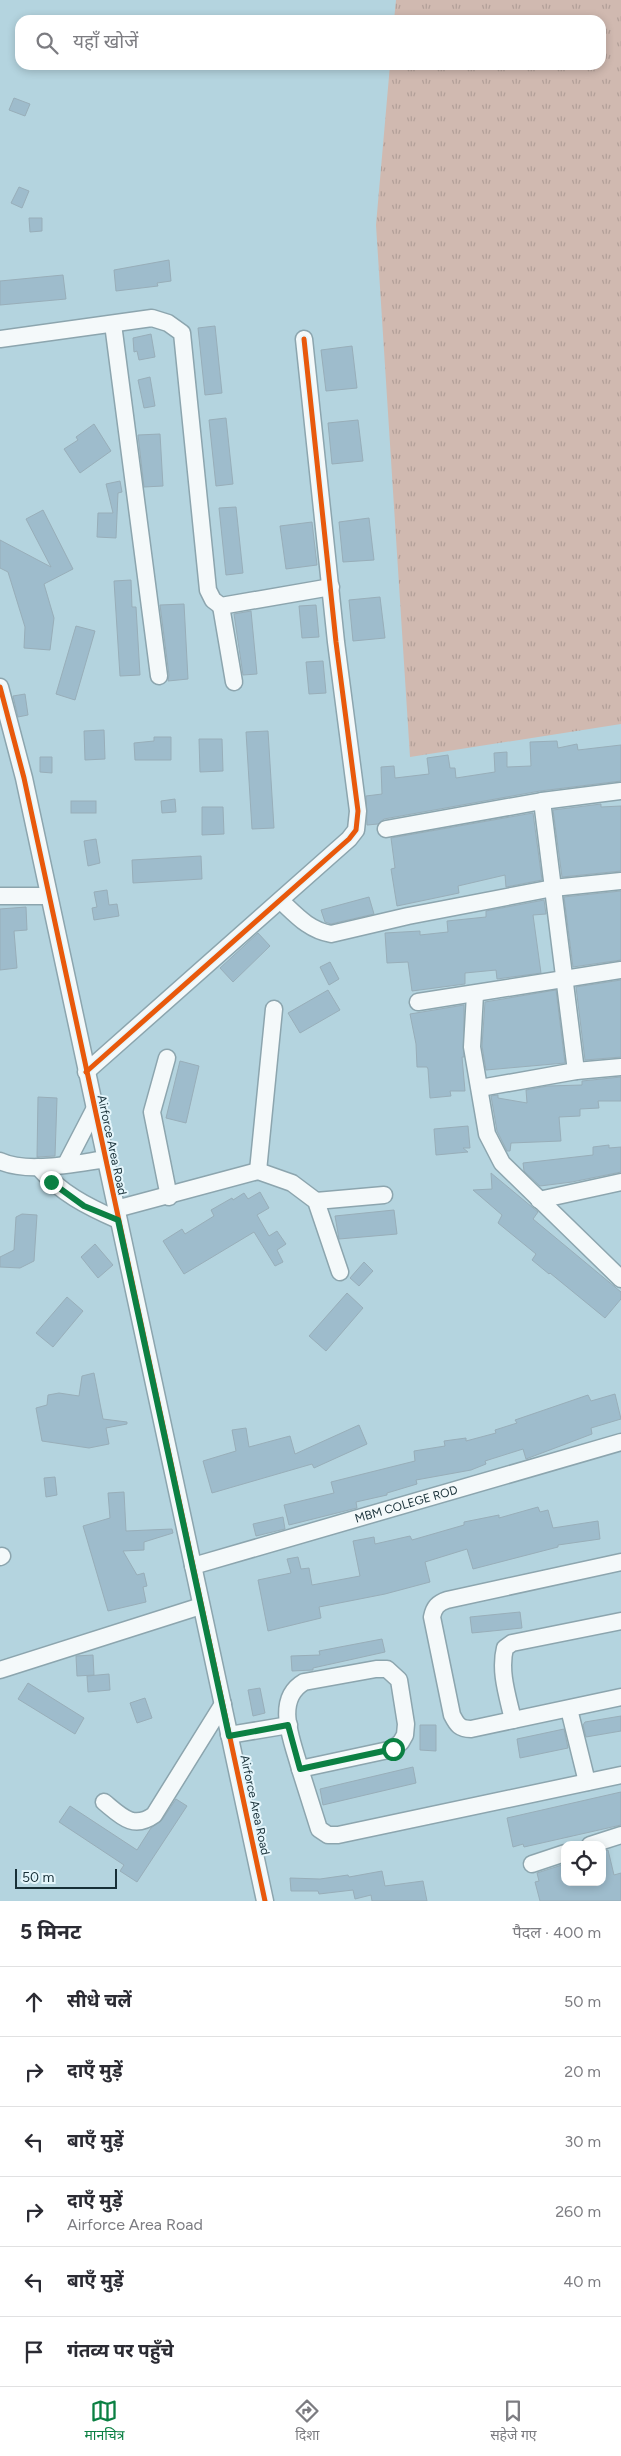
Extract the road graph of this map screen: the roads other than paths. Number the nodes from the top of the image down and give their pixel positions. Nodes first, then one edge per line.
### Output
1 (113, 324) junction
2 (0, 339) edge
3 (304, 339) dead end
4 (330, 587) junction
5 (221, 606) junction
6 (159, 676) dead end
7 (234, 682) dead end
8 (0, 688) edge
9 (621, 791) edge
10 (542, 801) junction
11 (386, 829) dead end
12 (621, 881) edge
13 (553, 888) junction
14 (0, 896) edge
15 (48, 896) junction
16 (281, 901) junction
17 (621, 970) edge
18 (564, 978) junction
19 (475, 994) junction
20 (418, 1002) dead end
21 (274, 1009) dead end
22 (167, 1058) dead end
23 (621, 1067) edge
24 (576, 1071) junction
25 (86, 1072) junction
26 (480, 1088) junction
27 (95, 1108) junction
28 (107, 1159) junction
29 (2, 1164) edge
30 (66, 1164) junction
31 (38, 1167) junction
32 (258, 1171) junction
33 (621, 1182) edge
34 (384, 1195) dead end
35 (169, 1197) junction
36 (539, 1200) junction
37 (316, 1201) junction
38 (117, 1215) junction
39 (340, 1272) dead end
40 (621, 1279) edge
41 (621, 1442) edge
42 (621, 1562) edge
43 (193, 1566) junction
44 (201, 1606) junction
45 (621, 1621) edge
46 (0, 1670) edge
47 (621, 1696) edge
48 (223, 1704) junction
49 (569, 1708) junction
50 (514, 1720) junction
51 (288, 1725) junction
52 (229, 1736) junction
53 (300, 1769) junction
54 (621, 1775) edge
55 (588, 1782) junction
56 (104, 1802) dead end
57 (621, 1835) edge
58 (602, 1841) edge
59 (561, 1854) edge
60 (532, 1864) dead end
61 (266, 1901) edge

1 - 2 street
1 - 5 street
1 - 6 street
3 - 4 street
4 - 5 street
4 - 16 street
5 - 7 street
8 - 15 street, Airforce Area Road
9 - 10 street
10 - 11 street
10 - 13 street
12 - 13 street
13 - 16 street
13 - 18 street
14 - 15 street
15 - 25 street, Airforce Area Road
16 - 25 street
17 - 18 street
18 - 19 street
18 - 24 street
19 - 20 street
19 - 26 street
21 - 32 street
22 - 35 street
23 - 24 street
24 - 26 street
25 - 27 street, Airforce Area Road
26 - 36 street
27 - 28 street, Airforce Area Road
27 - 30 street
28 - 30 street
28 - 38 street, Airforce Area Road
29 - 31 street
30 - 31 street
31 - 38 street
32 - 35 street
32 - 37 street
33 - 36 street
34 - 37 street
35 - 38 street
36 - 40 street
37 - 39 street
38 - 43 street, Airforce Area Road
41 - 43 street, MBM COLEGE ROD
42 - 50 street
43 - 44 street, Airforce Area Road
44 - 46 street
44 - 48 street, Airforce Area Road
45 - 50 street
47 - 49 street
48 - 52 street, Airforce Area Road
48 - 56 street
49 - 50 street
49 - 55 street
51 - 52 street
51 - 53 street
51 - 53 street
52 - 61 street, Airforce Area Road
53 - 55 street
54 - 55 street
57 - 58 street
59 - 60 street

